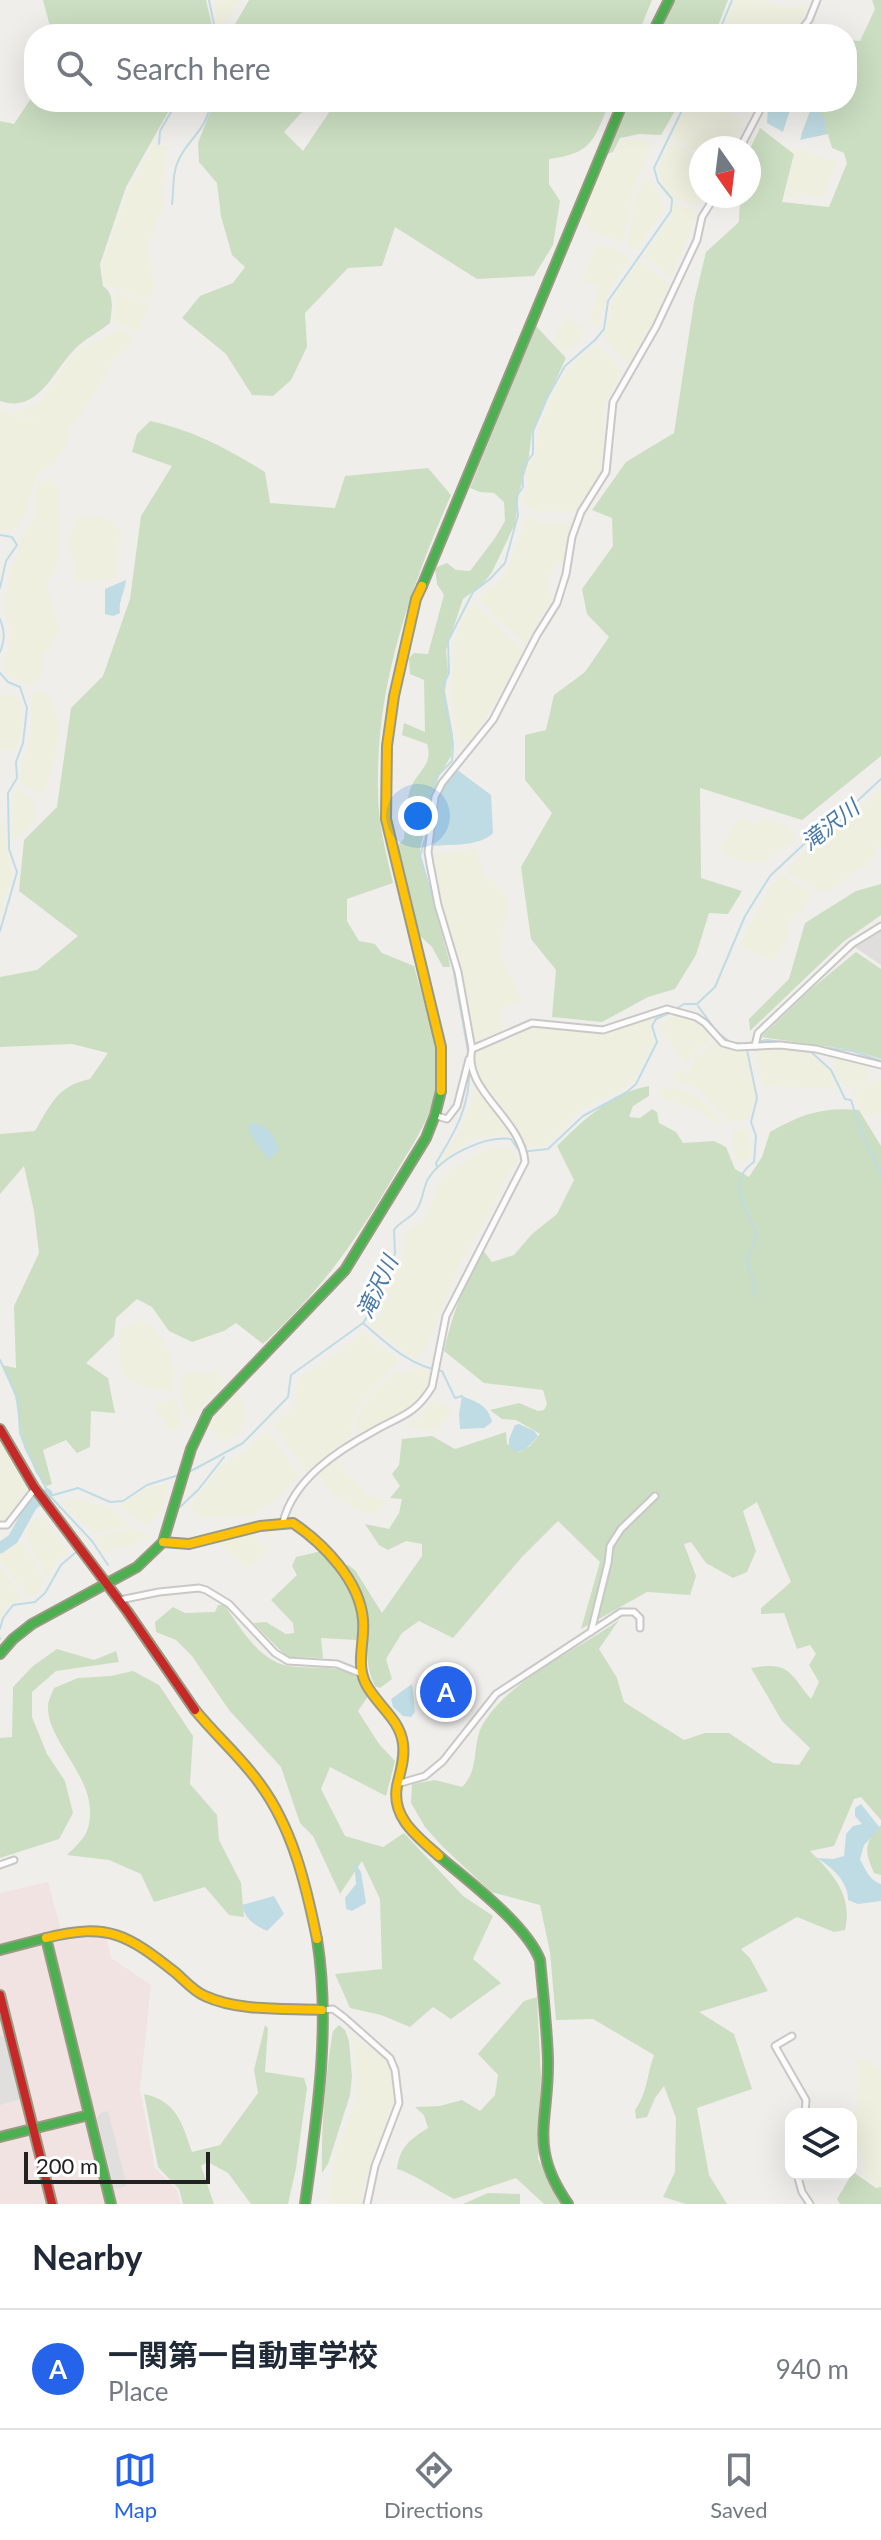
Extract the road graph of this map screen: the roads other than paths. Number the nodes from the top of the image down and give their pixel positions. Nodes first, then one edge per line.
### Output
1 (669, 0) edge
2 (817, 0) edge
3 (657, 24) edge
4 (806, 24) edge
5 (619, 112) edge
6 (759, 112) edge
7 (746, 136) edge
8 (708, 208) edge
9 (881, 926) edge
10 (755, 1046) junction
11 (472, 1049) junction
12 (470, 1058) junction
13 (881, 1065) edge
14 (437, 1116) junction
15 (0, 1429) edge
16 (34, 1490) junction
17 (655, 1496) dead end
18 (283, 1522) junction
19 (0, 1525) edge
20 (163, 1542) junction
21 (106, 1583) junction
22 (120, 1600) junction
23 (640, 1628) dead end
24 (590, 1633) junction
25 (0, 1654) edge
26 (362, 1674) junction
27 (396, 1784) junction
28 (14, 1860) dead end
29 (0, 1865) edge
30 (46, 1938) junction
31 (0, 1950) edge
32 (0, 1995) edge
33 (322, 2010) junction
34 (792, 2036) dead end
35 (806, 2108) edge
36 (89, 2115) junction
37 (33, 2129) junction
38 (0, 2137) edge
39 (799, 2180) edge
40 (52, 2204) edge
41 (111, 2204) edge
42 (305, 2204) edge
43 (367, 2204) edge
44 (568, 2204) edge
45 (810, 2204) edge

1 - 3 street
2 - 4 street
5 - 14 street
6 - 7 street
8 - 11 street
9 - 10 street
10 - 11 street
10 - 13 street
11 - 12 street
12 - 14 street
12 - 18 street
14 - 20 street
15 - 16 street
16 - 19 street
16 - 21 street
17 - 24 street
18 - 20 street
18 - 26 street
20 - 21 street
21 - 22 street
21 - 25 street
22 - 26 street
22 - 33 street
23 - 24 street
24 - 27 street
26 - 27 street
27 - 44 street
28 - 29 street
30 - 31 street
30 - 33 street
30 - 36 street
32 - 37 street
33 - 42 street
33 - 43 street
34 - 35 street
36 - 37 street
36 - 41 street
37 - 38 street
37 - 40 street
39 - 45 street

